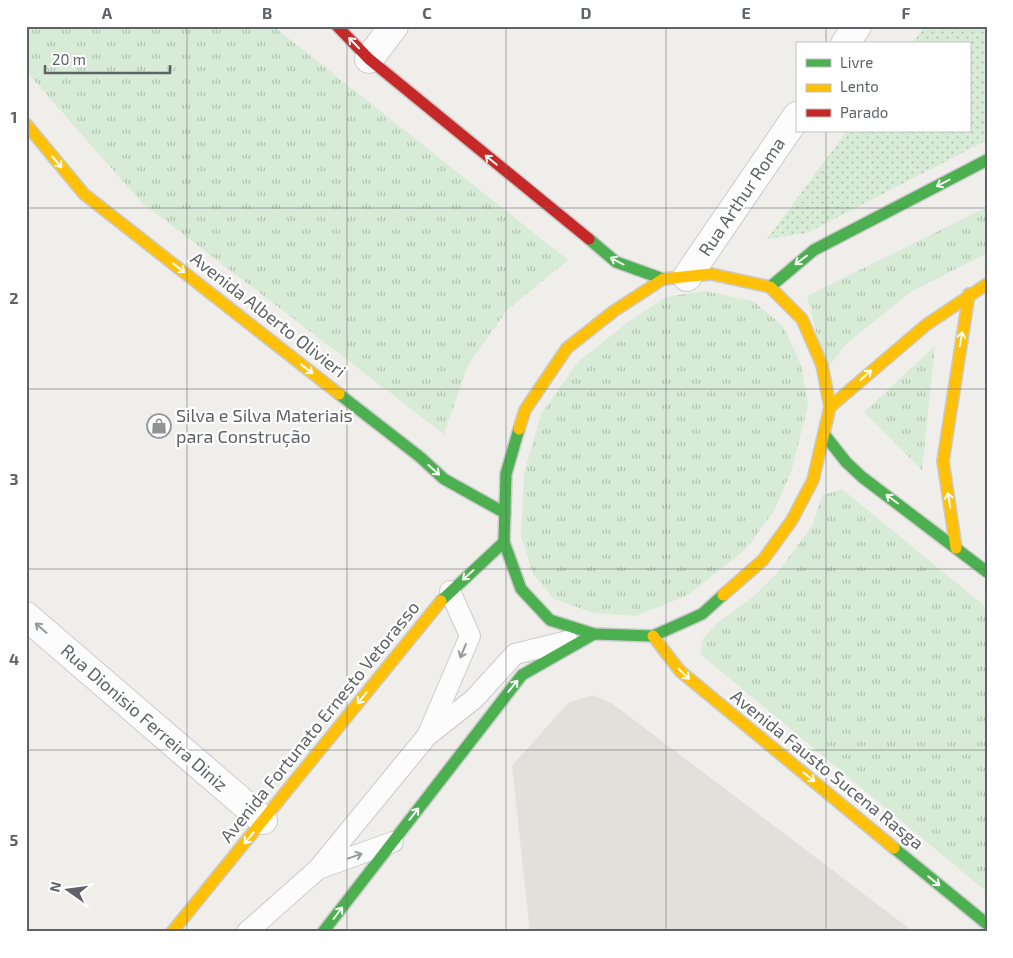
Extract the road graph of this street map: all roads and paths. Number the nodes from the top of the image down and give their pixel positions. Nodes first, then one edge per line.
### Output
1 (337, 26) edge
2 (394, 26) edge
3 (857, 26) edge
4 (846, 42) edge
5 (369, 59) junction
6 (796, 117) edge
7 (26, 124) edge
8 (987, 160) edge
9 (675, 278) junction
10 (987, 284) edge
11 (770, 286) junction
12 (969, 294) junction
13 (830, 407) junction
14 (824, 434) junction
15 (505, 513) junction
16 (504, 542) junction
17 (956, 548) junction
18 (987, 572) edge
19 (450, 591) junction
20 (26, 616) edge
21 (594, 634) junction
22 (653, 636) junction
23 (427, 736) junction
24 (263, 820) junction
25 (393, 842) junction
26 (318, 869) junction
27 (987, 924) edge
28 (172, 932) edge
29 (247, 932) edge
30 (323, 932) edge

5 -> 1 main road
2 - 5 street
3 - 4 street
9 -> 5 main road
6 - 9 street, Rua Arthur Roma
7 -> 15 main road, Avenida Alberto Olivieri
8 -> 11 main road
9 - 11 main road
9 - 15 main road
10 - 12 main road
11 - 13 main road
13 -> 12 main road
17 -> 12 main road
13 - 14 main road
17 -> 14 main road
14 - 22 main road
15 - 16 main road
16 -> 19 main road, Avenida Fortunato Ernesto Vetorasso
16 - 21 main road
17 - 18 main road
19 -> 23 lane
19 -> 24 main road, Avenida Fortunato Ernesto Vetorasso
24 -> 20 street, Rua Dionisio Ferreira Diniz
21 - 22 main road
21 - 23 lane
25 -> 21 main road
22 -> 27 main road, Avenida Fausto Sucena Rasga
23 - 26 lane
24 -> 28 main road, Avenida Fortunato Ernesto Vetorasso
26 -> 25 lane
30 -> 25 main road
26 - 29 lane

